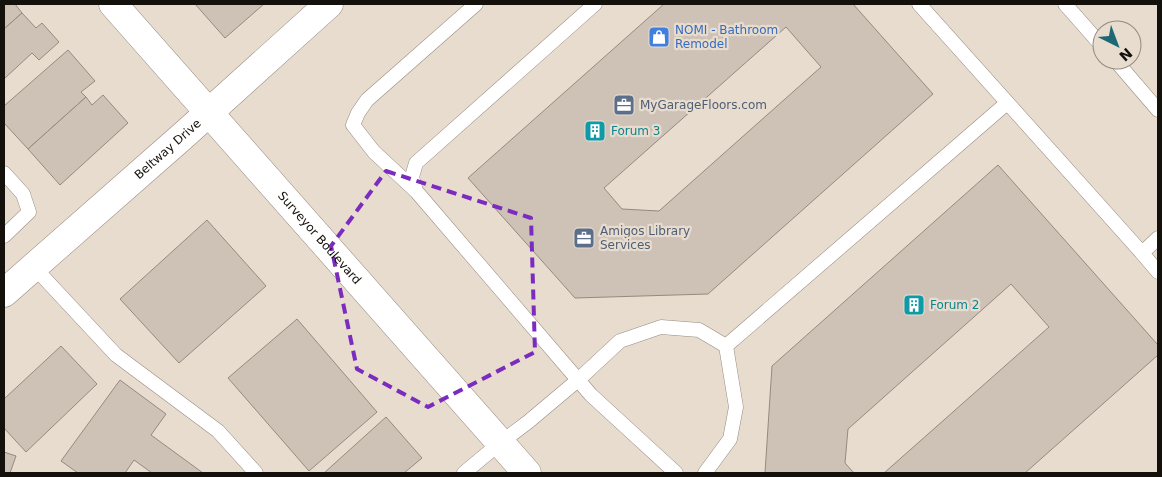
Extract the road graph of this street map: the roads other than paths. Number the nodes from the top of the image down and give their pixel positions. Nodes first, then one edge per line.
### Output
1 (113, 4) edge
2 (329, 4) edge
3 (476, 4) edge
4 (595, 4) edge
5 (919, 4) edge
6 (1065, 4) edge
7 (1092, 35) edge
8 (1124, 70) edge
9 (1007, 103) junction
10 (1158, 110) edge
11 (209, 112) junction
12 (4, 172) edge
13 (416, 191) junction
14 (4, 236) edge
15 (1158, 238) edge
16 (1142, 253) junction
17 (33, 266) junction
18 (1158, 272) edge
19 (4, 293) edge
20 (726, 346) junction
21 (578, 380) junction
22 (500, 443) junction
23 (256, 473) edge
24 (464, 473) edge
25 (528, 473) edge
26 (676, 473) edge
27 (705, 473) edge

1 - 11 street, Surveyor Boulevard
2 - 11 street, Beltway Drive
3 - 13 lane
4 - 13 lane
5 - 9 lane
6 - 7 lane
8 - 10 lane
9 - 16 lane
9 - 20 lane
11 - 17 street, Beltway Drive
11 - 22 street, Surveyor Boulevard
12 - 14 lane
13 - 21 lane
15 - 16 lane
16 - 18 lane
17 - 19 street, Beltway Drive
17 - 23 lane
20 - 21 lane
20 - 27 lane
21 - 22 lane
21 - 26 lane
22 - 24 lane
22 - 25 street, Surveyor Boulevard

